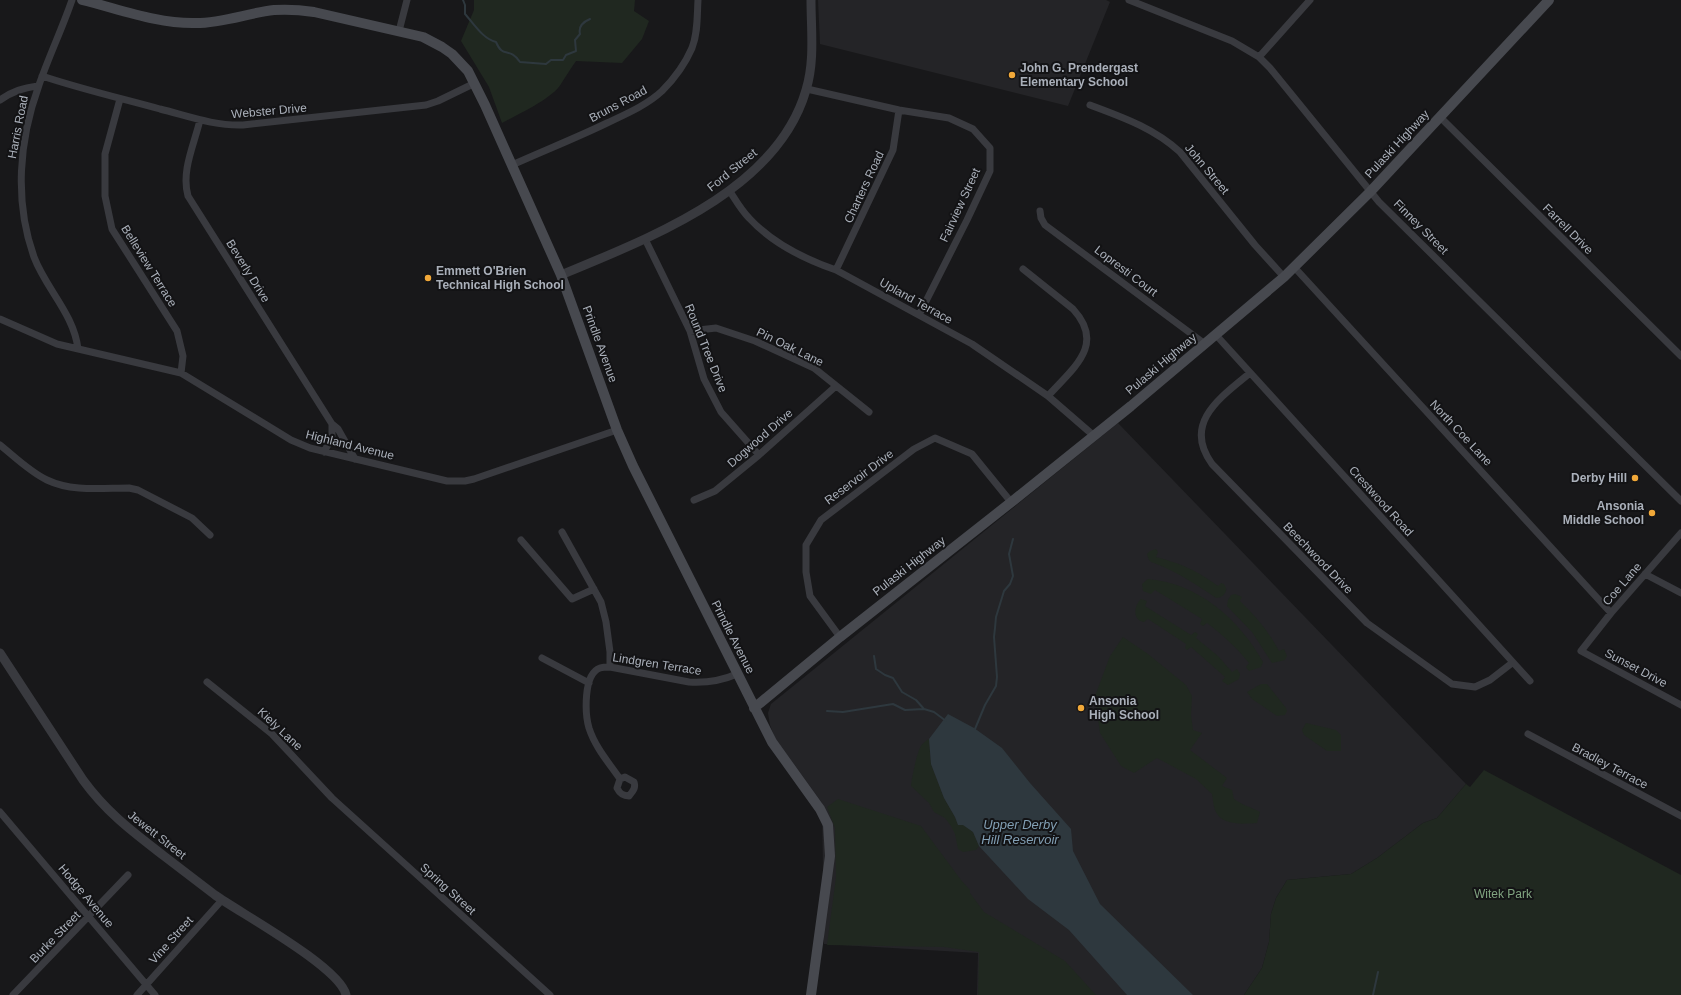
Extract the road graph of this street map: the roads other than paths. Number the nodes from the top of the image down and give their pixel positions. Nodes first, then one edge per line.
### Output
1 (72, 0) edge
2 (82, 0) edge
3 (407, 0) edge
4 (698, 0) edge
5 (811, 0) edge
6 (1129, 0) edge
7 (1310, 0) edge
8 (1549, 0) edge
9 (399, 30) junction
10 (1259, 57) junction
11 (42, 76) junction
12 (475, 83) junction
13 (38, 86) junction
14 (807, 89) junction
15 (120, 99) junction
16 (0, 100) edge
17 (1090, 104) dead end
18 (899, 110) junction
19 (1440, 117) junction
20 (200, 120) junction
21 (512, 165) junction
22 (729, 190) junction
23 (1370, 192) junction
24 (1040, 212) dead end
25 (645, 239) junction
26 (1295, 268) junction
27 (1023, 269) dead end
28 (836, 270) junction
29 (561, 275) junction
30 (1284, 277) junction
31 (919, 315) junction
32 (0, 319) edge
33 (690, 331) junction
34 (1216, 335) junction
35 (1205, 344) junction
36 (78, 348) junction
37 (1681, 356) edge
38 (181, 372) junction
39 (1250, 373) junction
40 (836, 386) junction
41 (1048, 396) junction
42 (869, 412) dead end
43 (332, 424) junction
44 (617, 430) junction
45 (1093, 436) junction
46 (0, 445) edge
47 (324, 452) junction
48 (759, 455) junction
49 (355, 459) junction
50 (694, 500) dead end
51 (1681, 501) edge
52 (1011, 502) junction
53 (562, 532) dead end
54 (1681, 533) edge
55 (210, 535) dead end
56 (521, 540) dead end
57 (1644, 574) junction
58 (594, 589) junction
59 (1681, 593) edge
60 (1611, 613) junction
61 (840, 637) junction
62 (1581, 651) joint
63 (0, 653) edge
64 (542, 658) dead end
65 (1512, 663) junction
66 (610, 667) junction
67 (737, 674) junction
68 (1530, 681) dead end
69 (207, 682) dead end
70 (589, 683) junction
71 (1681, 705) edge
72 (754, 708) junction
73 (1528, 734) dead end
74 (620, 779) dead end
75 (332, 798) joint
76 (0, 812) edge
77 (1681, 816) edge
78 (128, 876) dead end
79 (222, 900) junction
80 (89, 917) junction
81 (146, 985) junction
82 (346, 994) edge
83 (13, 995) edge
84 (137, 995) edge
85 (155, 995) edge
86 (550, 995) edge
87 (811, 995) edge

1 - 11 street, Harris Road
2 - 9 main road, Prindle Avenue
3 - 9 street
4 - 21 street, Bruns Road
5 - 14 street, Ford Street
6 - 10 street, Finney Street
7 - 10 street
8 - 19 main road, Pulaski Highway
9 - 12 main road, Prindle Avenue
10 - 23 street, Finney Street
11 - 13 street, Harris Road
11 - 15 street, Webster Drive
12 - 20 street, Webster Drive
12 - 21 main road, Prindle Avenue
13 - 16 street
13 - 36 street, Harris Road
14 - 18 street, Fairview Street
14 - 22 street, Ford Street
15 - 20 street, Webster Drive
15 - 38 street, Belleview Terrace
17 - 30 street, John Street
18 - 28 street, Charters Road
18 - 31 street, Fairview Street
19 - 23 main road, Pulaski Highway
19 - 37 street, Farrell Drive
20 - 43 street, Beverly Drive
21 - 29 main road, Prindle Avenue
22 - 25 street, Ford Street
22 - 28 street, Upland Terrace
23 - 26 main road, Pulaski Highway
23 - 51 street, Finney Street
24 - 35 street, Lopresti Court
25 - 29 street, Ford Street
25 - 33 street, Round Tree Drive
26 - 30 main road, Pulaski Highway
26 - 60 street, North Coe Lane
27 - 41 street
28 - 31 street, Upland Terrace
29 - 44 main road, Prindle Avenue
30 - 34 main road, Pulaski Highway
31 - 41 street, Upland Terrace
32 - 36 street, Highland Avenue
33 - 40 street, Pin Oak Lane
33 - 48 street, Round Tree Drive
34 - 35 main road, Pulaski Highway
34 - 39 street, Crestwood Road
35 - 45 main road, Pulaski Highway
36 - 38 street, Highland Avenue
38 - 47 street, Highland Avenue
39 - 65 street, Crestwood Road
39 - 65 street, Beechwood Drive
40 - 42 street, Pin Oak Lane
40 - 48 street, Dogwood Drive
41 - 45 street, Upland Terrace
43 - 47 street
43 - 49 street, Beverly Drive
44 - 49 street, Highland Avenue
44 - 67 main road, Prindle Avenue
45 - 52 main road, Pulaski Highway
46 - 55 street
47 - 49 street, Highland Avenue
48 - 50 street, Dogwood Drive
52 - 61 main road, Pulaski Highway
52 - 61 street, Reservoir Drive
53 - 58 street
54 - 57 street, Coe Lane
56 - 58 street
57 - 59 street
57 - 60 street, Coe Lane
58 - 66 street
60 - 62 street, Coe Lane
61 - 72 main road, Pulaski Highway
62 - 71 street, Sunset Drive
63 - 79 street, Jewett Street
64 - 70 street
65 - 68 street, Crestwood Road
66 - 67 street, Lindgren Terrace
66 - 70 street, Lindgren Terrace
67 - 72 main road, Prindle Avenue
69 - 75 street, Kiely Lane
70 - 74 street
72 - 87 main road, Prindle Avenue
73 - 77 street, Bradley Terrace
75 - 86 street, Spring Street
76 - 80 street, Hodge Avenue
78 - 80 street, Burke Street
79 - 81 street, Vine Street
79 - 82 street, Jewett Street
80 - 81 street, Hodge Avenue
80 - 83 street, Burke Street
81 - 84 street, Vine Street
81 - 85 street, Hodge Avenue

